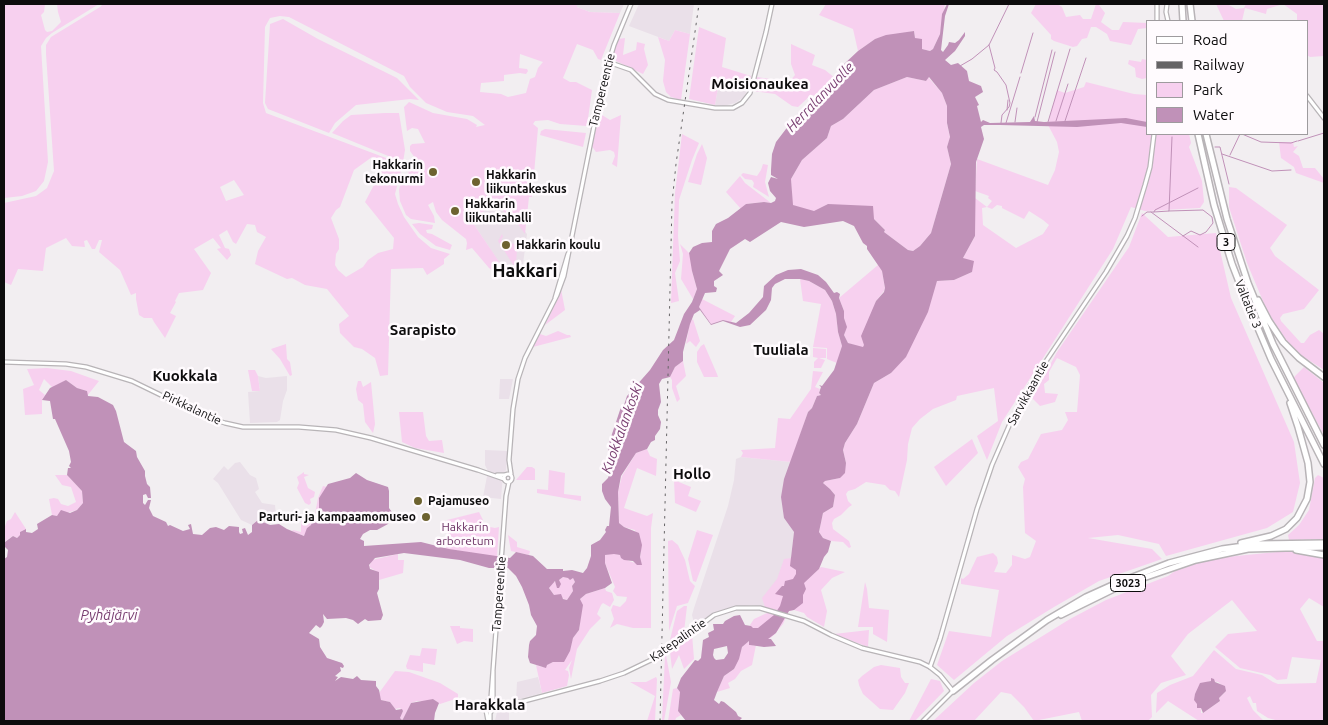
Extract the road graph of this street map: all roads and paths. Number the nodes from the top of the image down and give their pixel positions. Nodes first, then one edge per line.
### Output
1 (631, 4) edge
2 (772, 4) edge
3 (1157, 4) edge
4 (1167, 4) edge
5 (1182, 4) edge
6 (1190, 4) edge
7 (1157, 20) edge
8 (1168, 20) edge
9 (1183, 20) edge
10 (1192, 20) edge
11 (608, 62) junction
12 (1308, 97) edge
13 (1324, 118) edge
14 (1154, 135) edge
15 (1198, 135) edge
16 (1206, 135) edge
17 (1248, 283) junction
18 (4, 362) edge
19 (1324, 377) edge
20 (1283, 384) junction
21 (1324, 445) edge
22 (1324, 464) edge
23 (507, 477) junction
24 (1324, 543) edge
25 (1276, 547) junction
26 (1324, 547) edge
27 (1222, 549) junction
28 (1324, 555) edge
29 (1028, 634) junction
30 (930, 667) junction
31 (493, 668) junction
32 (953, 691) junction
33 (489, 700) junction
34 (494, 706) junction
35 (486, 708) junction
36 (489, 721) edge
37 (923, 721) edge

1 - 11 main road, Tampereentie
2 - 11 main road
3 - 7 main road
4 - 8 main road
5 - 9 highway
6 - 10 highway
11 - 23 main road, Tampereentie
12 - 13 main road
14 - 30 main road, Sarvikkaantie
15 - 20 highway, Valtatie 3 / 3
16 - 17 highway, Valtatie 3 / 3
17 - 19 highway
17 - 21 highway, Valtatie 3 / 3
18 - 23 main road, Pirkkalantie
20 - 22 highway, Valtatie 3 / 3
20 - 27 highway
23 - 31 main road, Tampereentie
24 - 27 highway, 3023
25 - 26 highway, 3023
25 - 28 highway
25 - 29 highway, 3023
27 - 29 highway, 3023
29 - 32 highway, 3023
30 - 32 main road, Katepalintie
30 - 34 main road, Katepalintie, bridge
31 - 33 main road, Tampereentie
31 - 34 main road, Tampereentie
32 - 37 main road
33 - 34 main road
33 - 35 main road, Tampereentie
34 - 35 main road
34 - 36 main road, Tampereentie
35 - 36 main road, Tampereentie

